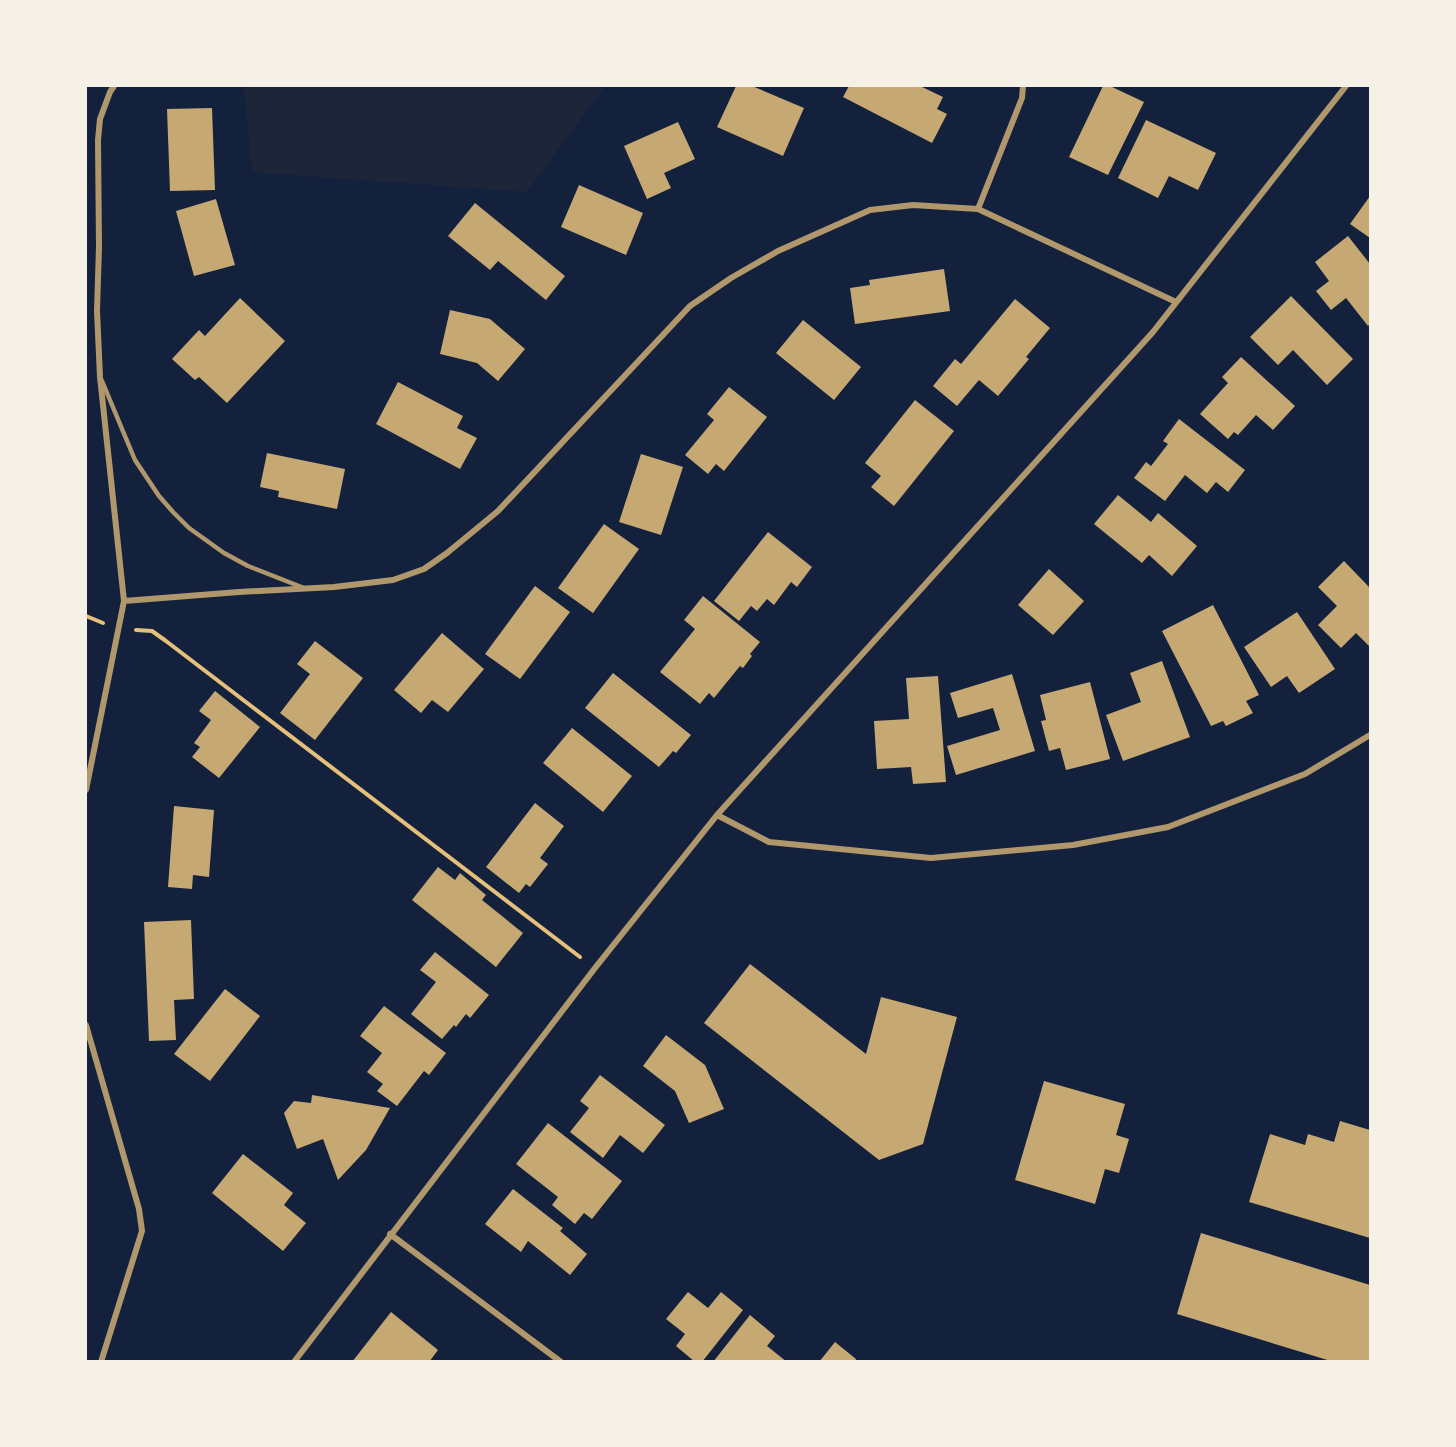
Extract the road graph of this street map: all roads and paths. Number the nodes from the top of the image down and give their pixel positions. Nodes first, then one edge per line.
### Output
1 (114, 86) edge
2 (1023, 86) edge
3 (1346, 86) edge
4 (978, 209) junction
5 (1176, 302) junction
6 (100, 377) junction
7 (304, 588) junction
8 (124, 601) junction
9 (86, 615) edge
10 (119, 627) junction
11 (1371, 735) edge
12 (86, 790) edge
13 (717, 815) junction
14 (595, 968) junction
15 (86, 1025) edge
16 (390, 1234) junction
17 (101, 1362) edge
18 (294, 1362) edge
19 (561, 1362) edge

1 - 6 street
2 - 4 street
3 - 5 street
4 - 5 street
4 - 7 street
5 - 13 street
6 - 7 lane
6 - 8 street
7 - 8 street
8 - 10 street
9 - 10 path
10 - 12 street
10 - 14 path
11 - 13 street
13 - 14 street
14 - 16 street
15 - 17 street
16 - 18 street
16 - 19 street

